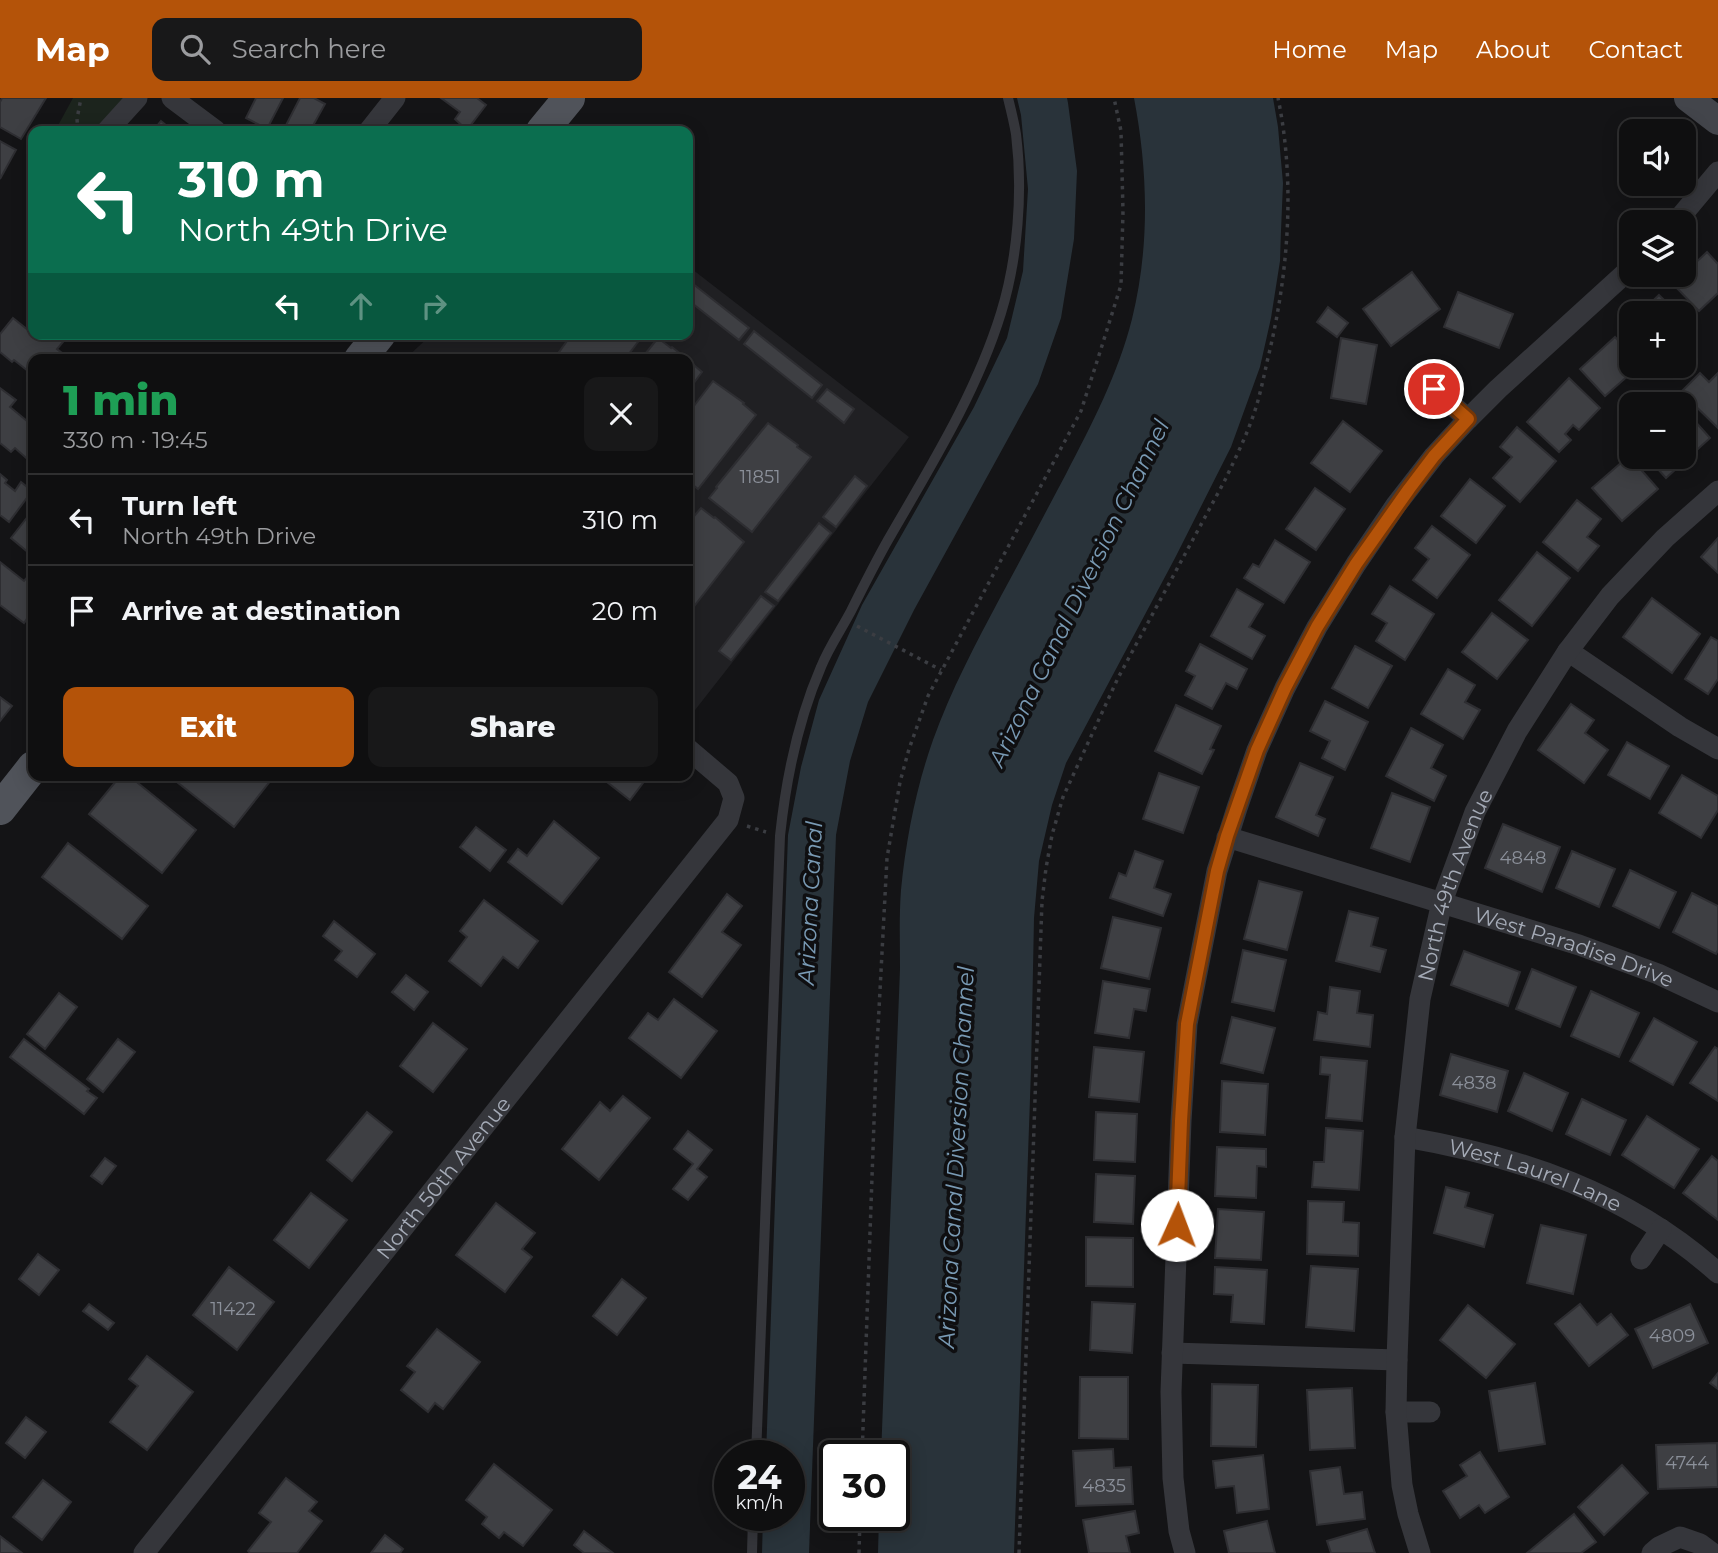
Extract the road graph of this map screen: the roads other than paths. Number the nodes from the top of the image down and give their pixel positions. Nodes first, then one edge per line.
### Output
1 (137, 98) edge
2 (172, 98) edge
3 (396, 98) edge
4 (569, 98) edge
5 (1008, 98) edge
6 (1688, 98) edge
7 (1718, 121) edge
8 (112, 126) edge
9 (209, 126) edge
10 (376, 126) edge
11 (546, 126) edge
12 (1718, 173) edge
13 (1686, 210) edge
14 (1619, 279) edge
15 (375, 340) edge
16 (364, 354) edge
17 (1434, 389) dead end
18 (1468, 419) junction
19 (1718, 491) edge
20 (1568, 651) junction
21 (1718, 748) edge
22 (693, 753) edge
23 (28, 773) edge
24 (1, 807) edge
25 (1227, 836) junction
26 (1442, 902) junction
27 (1718, 1002) edge
28 (1405, 1138) junction
29 (1661, 1229) junction
30 (1642, 1259) dead end
31 (1718, 1272) edge
32 (1172, 1353) junction
33 (1397, 1360) junction
34 (1396, 1412) junction
35 (1430, 1412) dead end
36 (757, 1440) edge
37 (753, 1531) edge
38 (144, 1553) edge
39 (752, 1553) edge
40 (1185, 1553) edge
41 (1420, 1553) edge
42 (1652, 1553) edge
43 (1712, 1553) edge

1 - 8 street
2 - 9 street
3 - 10 street
4 - 11 main road
5 - 36 lane
6 - 7 main road
12 - 13 street
14 - 18 street
15 - 16 main road
17 - 18 street
18 - 25 street
19 - 20 street, North 49th Avenue
20 - 21 street
20 - 26 street, North 49th Avenue
22 - 38 street, North 50th Avenue
23 - 24 main road
25 - 26 street, West Paradise Drive
25 - 32 street
26 - 27 street, West Paradise Drive
26 - 28 street, North 49th Avenue
28 - 29 street, West Laurel Lane
28 - 33 street, North 49th Avenue
29 - 30 street
29 - 31 street, West Laurel Lane
32 - 33 street
32 - 40 street
33 - 34 street, North 49th Avenue
34 - 35 street
34 - 41 street, North 49th Avenue
37 - 39 lane
42 - 43 street

